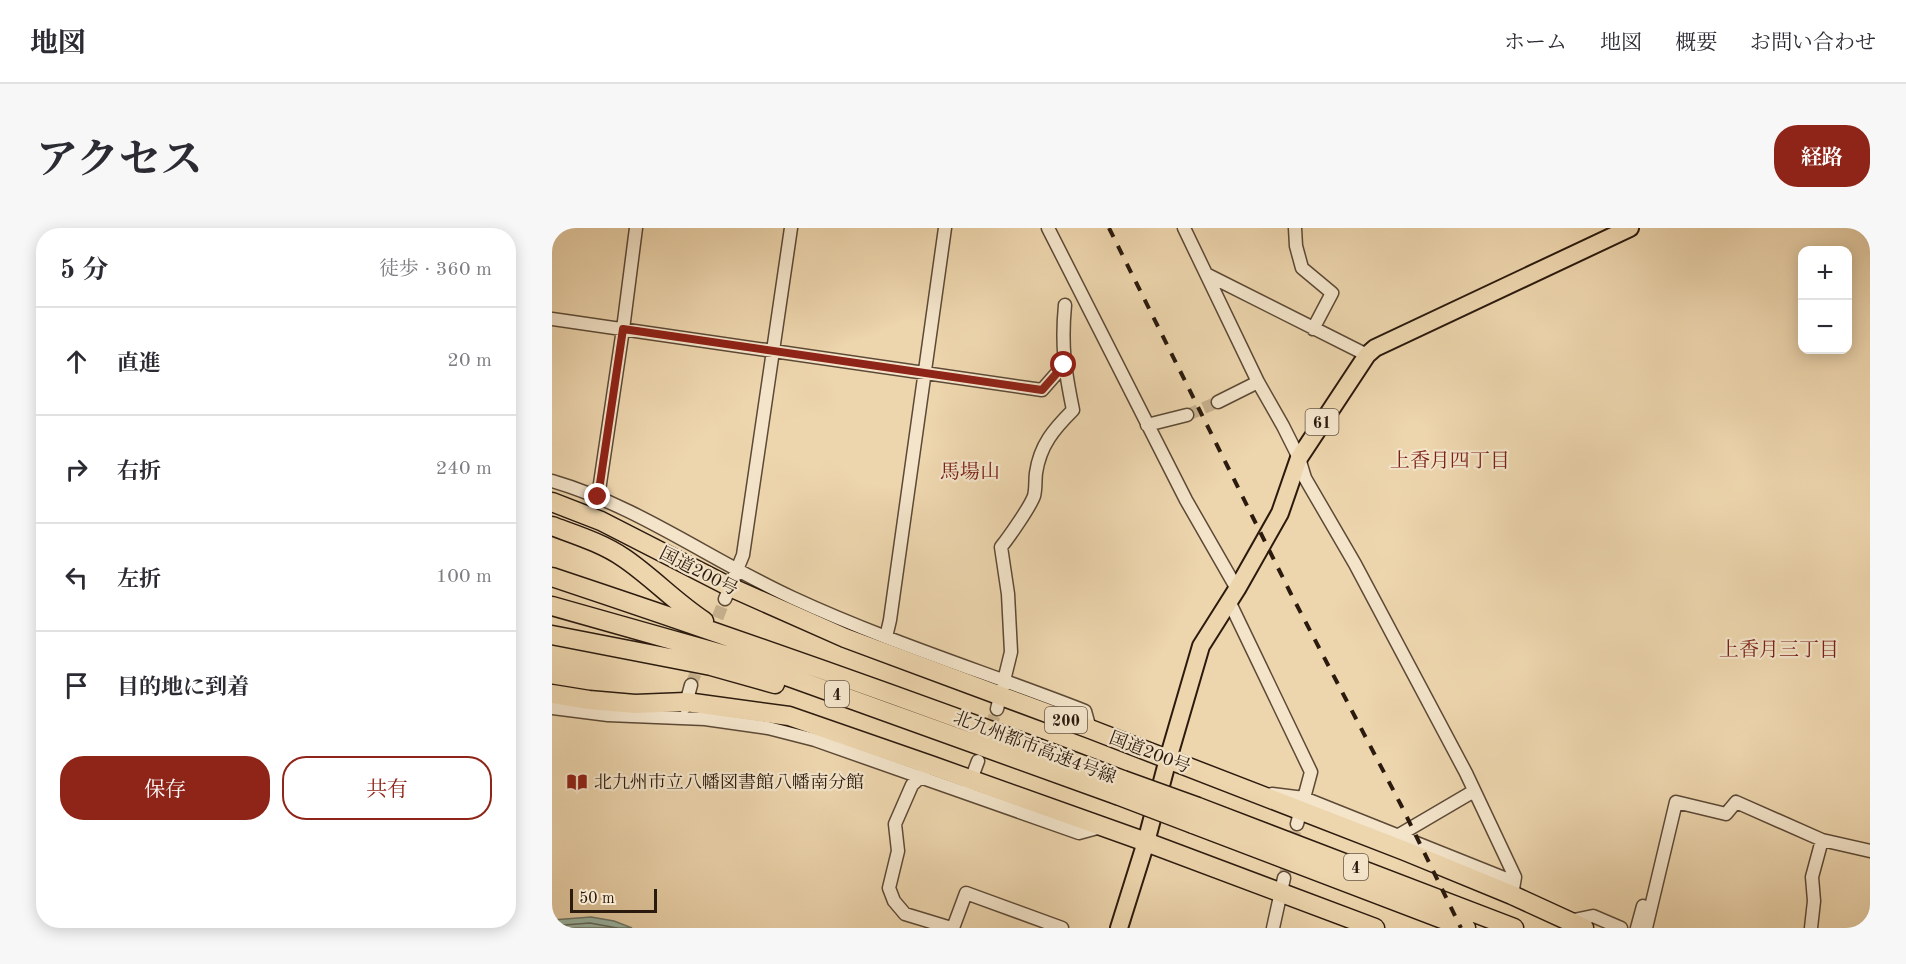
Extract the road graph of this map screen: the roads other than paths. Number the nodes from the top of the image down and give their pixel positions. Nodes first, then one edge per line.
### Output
1 (636, 228) edge
2 (790, 228) edge
3 (945, 228) edge
4 (1048, 228) edge
5 (1184, 228) edge
6 (1295, 228) edge
7 (1630, 228) edge
8 (1208, 275) junction
9 (1065, 305) dead end
10 (552, 319) edge
11 (623, 329) junction
12 (1313, 329) junction
13 (773, 350) junction
14 (1367, 355) junction
15 (1064, 365) junction
16 (925, 372) junction
17 (1258, 382) junction
18 (1218, 402) tunnel mouth
19 (1187, 415) tunnel mouth
20 (1147, 425) junction
21 (1299, 458) junction
22 (552, 481) edge
23 (598, 497) junction
24 (552, 502) edge
25 (552, 526) edge
26 (738, 570) junction
27 (552, 577) edge
28 (728, 593) junction
29 (1233, 595) junction
30 (552, 606) edge
31 (552, 635) edge
32 (886, 637) junction
33 (734, 638) junction
34 (552, 694) edge
35 (1001, 695) junction
36 (687, 701) junction
37 (552, 708) edge
38 (961, 738) junction
39 (1168, 759) junction
40 (978, 761) tunnel mouth
41 (927, 771) junction
42 (968, 787) junction
43 (1120, 788) junction
44 (1474, 791) junction
45 (1300, 811) junction
46 (1195, 815) junction
47 (1399, 835) junction
48 (1822, 840) junction
49 (1146, 842) junction
50 (1870, 851) edge
51 (1663, 856) junction
52 (1283, 885) junction
53 (1513, 888) junction
54 (1336, 913) junction
55 (1573, 926) edge
56 (952, 928) edge
57 (1062, 928) edge
58 (1119, 928) edge
59 (1273, 928) edge
60 (1347, 928) edge
61 (1375, 928) edge
62 (1466, 928) edge
63 (1514, 928) edge
64 (1622, 928) edge
65 (1637, 928) edge
66 (1646, 928) edge
67 (1653, 928) edge
68 (1811, 928) edge

1 - 11 street
2 - 13 street
3 - 16 street
4 - 20 street
5 - 8 street
6 - 12 street
7 - 14 main road, 61
8 - 12 street
8 - 17 street
9 - 15 street
10 - 11 street
11 - 13 street
11 - 23 street
12 - 14 street
13 - 16 street
13 - 26 street
14 - 21 main road, 61
15 - 16 street
15 - 35 street
16 - 32 street
17 - 18 street
17 - 21 street
19 - 20 street
20 - 29 street
21 - 29 main road, 61
21 - 44 street
22 - 23 street
23 - 26 street
24 - 28 highway, 国道200号 / 200
25 - 33 highway
26 - 28 street
26 - 32 street
27 - 33 highway, 北九州都市高速4号線 / 4
28 - 35 highway, 国道200号 / 200
29 - 39 main road, 61
29 - 45 street
30 - 38 highway, 北九州都市高速4号線 / 4
31 - 38 highway
32 - 35 street
33 - 43 highway, 北九州都市高速4号線 / 4
34 - 36 highway
35 - 39 highway, 国道200号 / 200
36 - 37 street
36 - 41 highway
38 - 43 highway, 北九州都市高速4号線 / 4
39 - 45 highway, 国道200号 / 200
39 - 49 main road, 61
40 - 42 street
41 - 42 highway
41 - 56 street
42 - 49 highway
43 - 46 highway, 北九州都市高速4号線 / 4, bridge
44 - 47 street
44 - 53 street
45 - 47 street
45 - 53 highway, 国道200号 / 200
46 - 62 highway, 北九州都市高速4号線 / 4
46 - 63 highway, 北九州都市高速4号線 / 4
47 - 53 street
48 - 50 street
48 - 51 street
48 - 68 street
49 - 52 highway
49 - 58 main road, 61
51 - 65 street
51 - 66 street
51 - 67 street
52 - 54 highway
52 - 59 street
53 - 55 highway, 国道200号 / 200
54 - 60 street
54 - 61 highway
55 - 64 street
56 - 57 street

